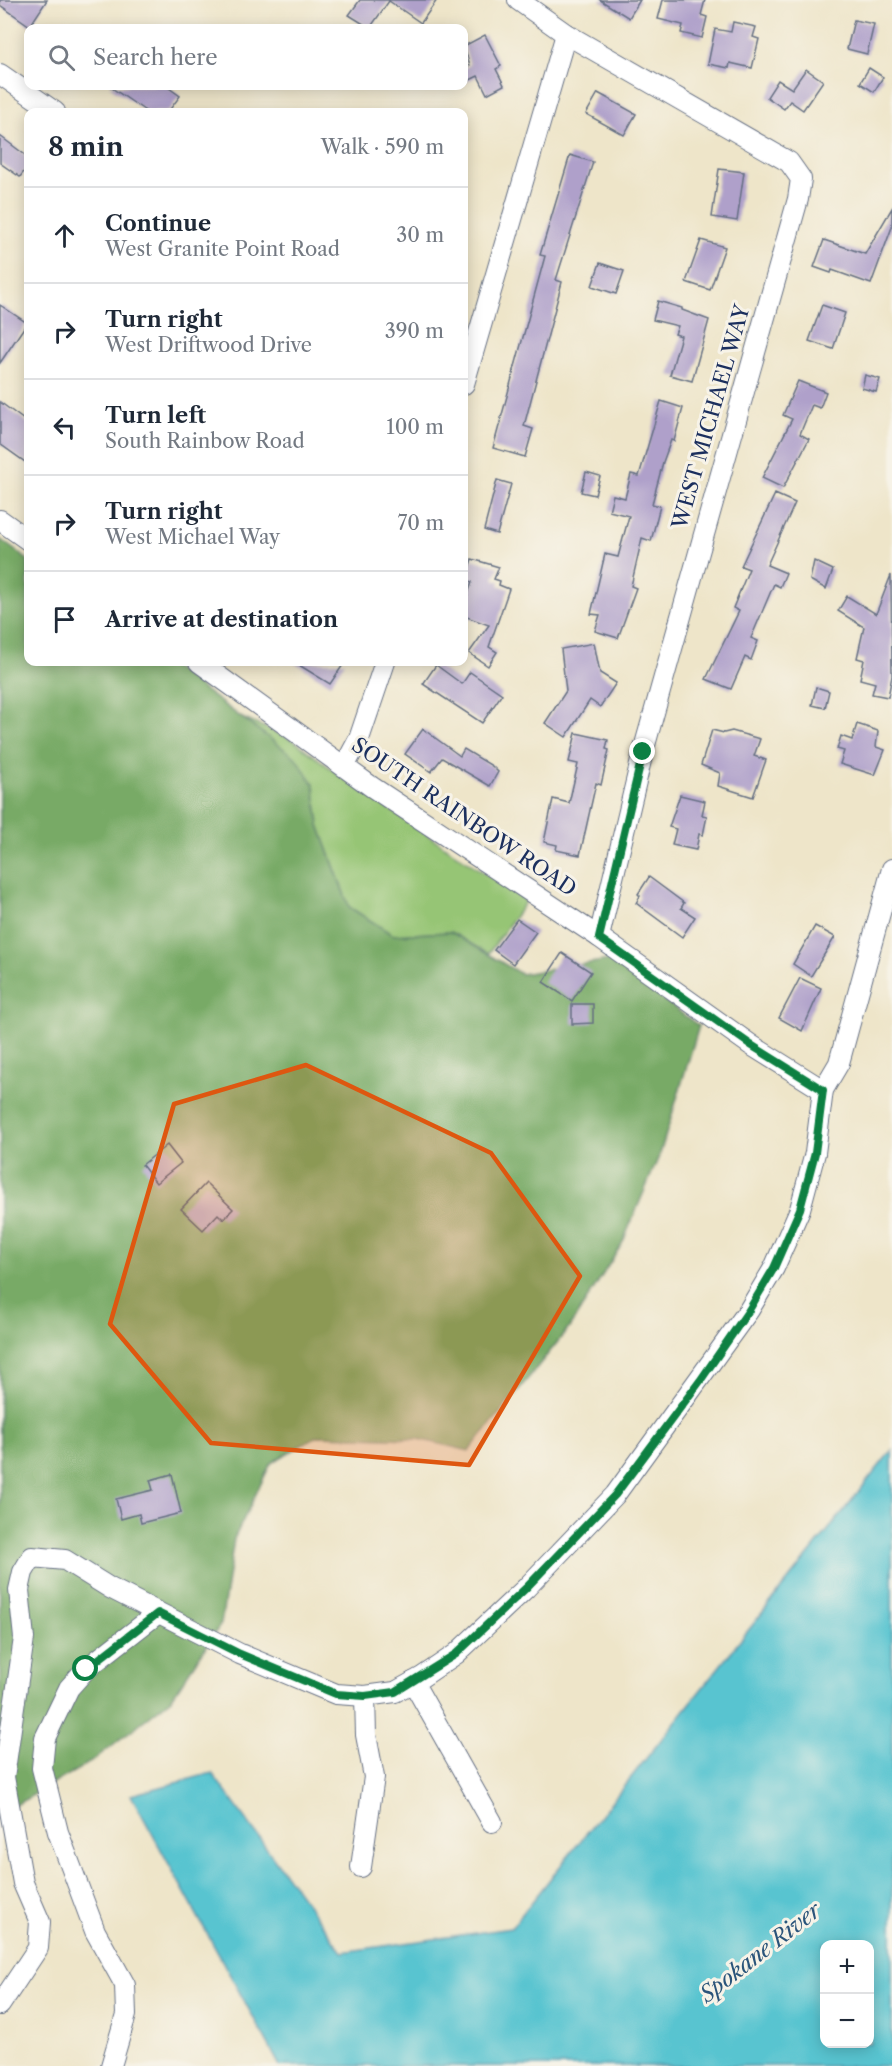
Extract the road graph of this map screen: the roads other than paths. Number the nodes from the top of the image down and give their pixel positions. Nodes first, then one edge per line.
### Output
1 (518, 0) edge
2 (566, 34) junction
3 (0, 74) edge
4 (50, 108) edge
5 (468, 370) edge
6 (0, 520) edge
7 (24, 537) edge
8 (205, 666) edge
9 (384, 666) edge
10 (345, 765) junction
11 (892, 869) edge
12 (599, 938) junction
13 (823, 1090) junction
14 (158, 1613) junction
15 (413, 1682) junction
16 (365, 1696) junction
17 (492, 1822) dead end
18 (361, 1866) dead end
19 (0, 2005) edge
20 (111, 2066) edge

1 - 2 street
2 - 5 street
2 - 12 street, WEST MICHAEL WAY
3 - 4 street
6 - 7 street
8 - 10 street, SOUTH RAINBOW ROAD
9 - 10 street
10 - 12 street, SOUTH RAINBOW ROAD
11 - 13 street
12 - 13 street, SOUTH RAINBOW ROAD
13 - 15 street
14 - 16 street
14 - 19 street
14 - 20 street
15 - 16 street
15 - 17 street
16 - 18 street

